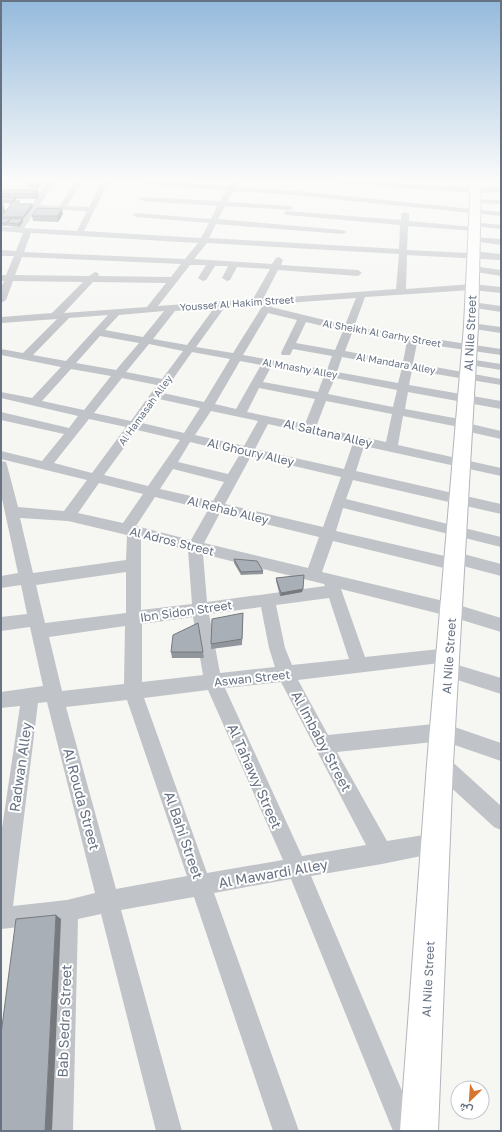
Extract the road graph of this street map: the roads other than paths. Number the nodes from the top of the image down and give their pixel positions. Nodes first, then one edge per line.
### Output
1 (27, 234) edge
2 (79, 234) edge
3 (127, 234) edge
4 (152, 234) edge
5 (207, 234) edge
6 (266, 234) edge
7 (312, 234) edge
8 (343, 234) edge
9 (404, 234) edge
10 (421, 234) edge
11 (442, 234) edge
12 (442, 234) edge
13 (485, 234) edge
14 (487, 234) edge
15 (491, 234) edge
16 (496, 234) edge
17 (276, 236) junction
18 (125, 239) junction
19 (204, 241) junction
20 (501, 242) edge
21 (286, 246) junction
22 (339, 249) junction
23 (1, 253) edge
24 (403, 253) junction
25 (19, 254) junction
26 (501, 257) edge
27 (187, 262) junction
28 (212, 263) junction
29 (234, 264) junction
30 (275, 267) junction
31 (472, 269) edge
32 (501, 273) edge
33 (358, 275) junction
34 (5, 278) edge
35 (203, 278) dead end
36 (226, 278) dead end
37 (90, 279) junction
38 (173, 280) junction
39 (501, 290) edge
40 (401, 292) junction
41 (1, 300) edge
42 (264, 303) junction
43 (222, 304) junction
44 (173, 307) junction
45 (151, 308) junction
46 (501, 309) edge
47 (117, 311) junction
48 (68, 314) junction
49 (56, 315) junction
50 (303, 318) junction
51 (1, 320) edge
52 (348, 329) junction
53 (501, 330) edge
54 (98, 332) junction
55 (413, 339) junction
56 (146, 340) junction
57 (290, 345) junction
58 (190, 348) junction
59 (1, 352) edge
60 (501, 352) edge
61 (339, 353) junction
62 (25, 357) junction
63 (237, 357) junction
64 (268, 362) junction
65 (281, 364) junction
66 (68, 365) junction
67 (407, 365) junction
68 (501, 367) edge
69 (331, 373) junction
70 (118, 374) junction
71 (165, 382) junction
72 (501, 382) edge
73 (256, 384) junction
74 (403, 386) junction
75 (1, 395) edge
76 (156, 395) junction
77 (322, 396) junction
78 (35, 402) junction
79 (501, 405) edge
80 (208, 406) junction
81 (398, 411) junction
82 (240, 413) junction
83 (86, 414) junction
84 (1, 416) edge
85 (265, 419) junction
86 (134, 425) junction
87 (465, 426) junction
88 (309, 429) junction
89 (72, 432) junction
90 (501, 435) edge
91 (187, 437) junction
92 (360, 440) junction
93 (391, 447) junction
94 (247, 451) junction
95 (1, 455) edge
96 (462, 463) junction
97 (170, 464) junction
98 (1, 465) edge
99 (45, 466) junction
100 (501, 472) edge
101 (349, 474) junction
102 (95, 478) junction
103 (232, 479) junction
104 (151, 492) junction
105 (460, 500) junction
106 (339, 502) junction
107 (217, 507) junction
108 (501, 509) edge
109 (68, 516) junction
110 (9, 520) edge
111 (130, 530) junction
112 (458, 531) junction
113 (327, 534) junction
114 (501, 542) edge
115 (195, 546) junction
116 (456, 561) junction
117 (133, 565) junction
118 (501, 570) edge
119 (313, 576) junction
120 (27, 579) junction
121 (1, 582) edge
122 (332, 586) junction
123 (267, 600) junction
124 (200, 609) junction
125 (452, 610) junction
126 (132, 619) junction
127 (1, 624) edge
128 (38, 625) junction
129 (501, 625) edge
130 (449, 663) junction
131 (359, 666) junction
132 (286, 674) junction
133 (213, 682) junction
134 (501, 686) edge
135 (133, 691) junction
136 (30, 697) junction
137 (55, 697) junction
138 (1, 700) edge
139 (443, 732) junction
140 (324, 744) junction
141 (501, 752) edge
142 (440, 764) junction
143 (501, 820) edge
144 (436, 843) junction
145 (382, 854) junction
146 (297, 868) junction
147 (201, 885) junction
148 (110, 901) junction
149 (1, 910) edge
150 (67, 911) junction
151 (1, 918) edge
152 (60, 1131) edge
153 (169, 1131) edge
154 (286, 1131) edge
155 (406, 1131) edge
156 (419, 1131) edge

1 - 25 street
2 - 18 street
3 - 18 street
4 - 18 street
5 - 19 street
6 - 17 street
7 - 17 street
8 - 22 street
9 - 24 street
10 - 31 street
11 - 31 street
12 - 31 street
13 - 31 street
14 - 31 street
15 - 31 street
16 - 31 street
17 - 19 street
17 - 21 street
18 - 19 street
18 - 25 street
18 - 27 street
18 - 37 street
19 - 27 street
20 - 31 street
21 - 22 street
21 - 30 street
22 - 33 street
23 - 25 street
24 - 31 street
24 - 33 street
24 - 40 street
25 - 34 street
26 - 31 street
27 - 28 street
27 - 38 street
28 - 29 street
28 - 35 street
29 - 30 street
29 - 36 street
30 - 33 street
30 - 42 street
31 - 32 street
31 - 39 street
31 - 40 street, Youssef Al Hakim Street
31 - 46 street
31 - 53 street
31 - 55 street, Al Sheikh Al Garhy Street
31 - 60 street, Al Sheikh Al Garhy Street
31 - 67 street, Al Mandara Alley
31 - 68 street
31 - 72 street, Al Mandara Alley
31 - 74 street, Al Mnashy Alley
31 - 79 street, Al Mnashy Alley
31 - 87 street, Al Nile Street
33 - 40 street, Youssef Al Hakim Street
33 - 42 street, Youssef Al Hakim Street
33 - 52 street
34 - 37 street
34 - 41 street
37 - 38 street
37 - 49 street
38 - 45 street
42 - 43 street, Youssef Al Hakim Street
42 - 50 street, Al Sheikh Al Garhy Street
42 - 63 street
43 - 44 street, Youssef Al Hakim Street
43 - 58 street, Al Hamasah Alley
44 - 45 street, Youssef Al Hakim Street
44 - 56 street
45 - 47 street, Youssef Al Hakim Street
47 - 48 street, Youssef Al Hakim Street
47 - 54 street
48 - 49 street, Youssef Al Hakim Street
48 - 62 street
49 - 51 street, Youssef Al Hakim Street
50 - 52 street, Al Sheikh Al Garhy Street
50 - 57 street
52 - 55 street, Al Sheikh Al Garhy Street
52 - 61 street
54 - 56 street, Al Mnashy Alley
54 - 66 street
55 - 67 street
56 - 58 street, Al Mnashy Alley
56 - 70 street
57 - 61 street, Al Mandara Alley
57 - 65 street
58 - 63 street, Al Mnashy Alley
58 - 71 street, Al Hamasah Alley
59 - 62 street
61 - 67 street, Al Mandara Alley
61 - 69 street
62 - 66 street
63 - 64 street, Al Mnashy Alley
63 - 80 street
64 - 65 street, Al Mnashy Alley
64 - 73 street
65 - 69 street, Al Mnashy Alley
66 - 70 street
66 - 78 street
67 - 74 street
69 - 74 street, Al Mnashy Alley
69 - 77 street
70 - 71 street
70 - 83 street
71 - 76 street, Al Hamasah Alley
73 - 77 street
73 - 82 street
74 - 81 street
75 - 78 street, Al Ghoury Alley
76 - 80 street, Al Saltana Alley
76 - 86 street, Al Hamasah Alley
77 - 81 street
77 - 88 street
78 - 83 street, Al Ghoury Alley
80 - 82 street, Al Saltana Alley
80 - 91 street
81 - 87 street
81 - 93 street
82 - 85 street, Al Saltana Alley
83 - 86 street, Al Ghoury Alley
83 - 89 street
84 - 89 street
85 - 88 street, Al Saltana Alley
85 - 94 street
86 - 91 street, Al Ghoury Alley
86 - 102 street, Al Hamasah Alley
87 - 90 street
87 - 96 street, Al Nile Street
88 - 92 street, Al Saltana Alley
89 - 99 street
91 - 94 street, Al Ghoury Alley
91 - 97 street
92 - 93 street, Al Saltana Alley
92 - 101 street
93 - 96 street, Al Saltana Alley
94 - 101 street, Al Ghoury Alley
94 - 103 street
95 - 99 street, Al Rehab Alley
96 - 100 street, Al Saltana Alley
96 - 105 street, Al Nile Street
97 - 103 street
97 - 104 street
98 - 110 street, Al Rouda Street
99 - 102 street, Al Rehab Alley
101 - 105 street, Al Ghoury Alley
101 - 106 street
102 - 104 street, Al Rehab Alley
102 - 109 street, Al Hamasah Alley
103 - 107 street
104 - 107 street, Al Rehab Alley
104 - 111 street
105 - 108 street, Al Ghoury Alley
105 - 112 street, Al Nile Street
106 - 112 street
106 - 113 street
107 - 113 street, Al Rehab Alley
107 - 115 street
109 - 110 street, Al Adros Street
109 - 111 street, Al Adros Street
110 - 120 street, Al Rouda Street
111 - 115 street, Al Adros Street
111 - 117 street, Al Bahi Street
112 - 114 street
112 - 116 street, Al Nile Street
113 - 116 street, Al Rehab Alley
113 - 119 street
115 - 119 street, Al Adros Street
115 - 124 street, Al Tahawy Street
116 - 118 street, Al Rehab Alley
116 - 125 street, Al Nile Street
117 - 120 street
117 - 126 street, Al Bahi Street
119 - 122 street, Al Adros Street
120 - 121 street
120 - 128 street, Al Rouda Street
122 - 123 street, Ibn Sidon Street
122 - 125 street, Al Adros Street
122 - 131 street
123 - 124 street, Ibn Sidon Street
123 - 132 street, Al Imbaby Street
124 - 126 street, Ibn Sidon Street
124 - 133 street, Al Tahawy Street
125 - 129 street, Al Adros Street
125 - 130 street, Al Nile Street
126 - 128 street, Ibn Sidon Street
126 - 135 street, Al Bahi Street
127 - 128 street, Ibn Sidon Street
128 - 137 street, Al Rouda Street
130 - 131 street, Aswan Street
130 - 134 street
130 - 139 street, Al Nile Street
131 - 132 street, Aswan Street
132 - 133 street, Aswan Street
132 - 140 street, Al Imbaby Street
133 - 135 street, Aswan Street
133 - 146 street, Al Tahawy Street
135 - 137 street, Aswan Street
135 - 147 street, Al Bahi Street
136 - 137 street, Aswan Street
136 - 138 street, Aswan Street
136 - 149 street, Radwan Alley
137 - 148 street, Al Rouda Street
139 - 140 street
139 - 141 street
139 - 142 street, Al Nile Street
140 - 145 street, Al Imbaby Street
142 - 143 street
142 - 144 street, Al Nile Street
144 - 145 street, Al Mawardi Alley
144 - 156 street, Al Nile Street
145 - 146 street, Al Mawardi Alley
146 - 147 street, Al Mawardi Alley
146 - 155 street, Al Tahawy Street
147 - 148 street, Al Mawardi Alley
147 - 154 street, Al Bahi Street
148 - 150 street, Al Mawardi Alley
148 - 153 street, Al Rouda Street
150 - 151 street, Al Mawardi Alley
150 - 152 street, Bab Sedra Street

